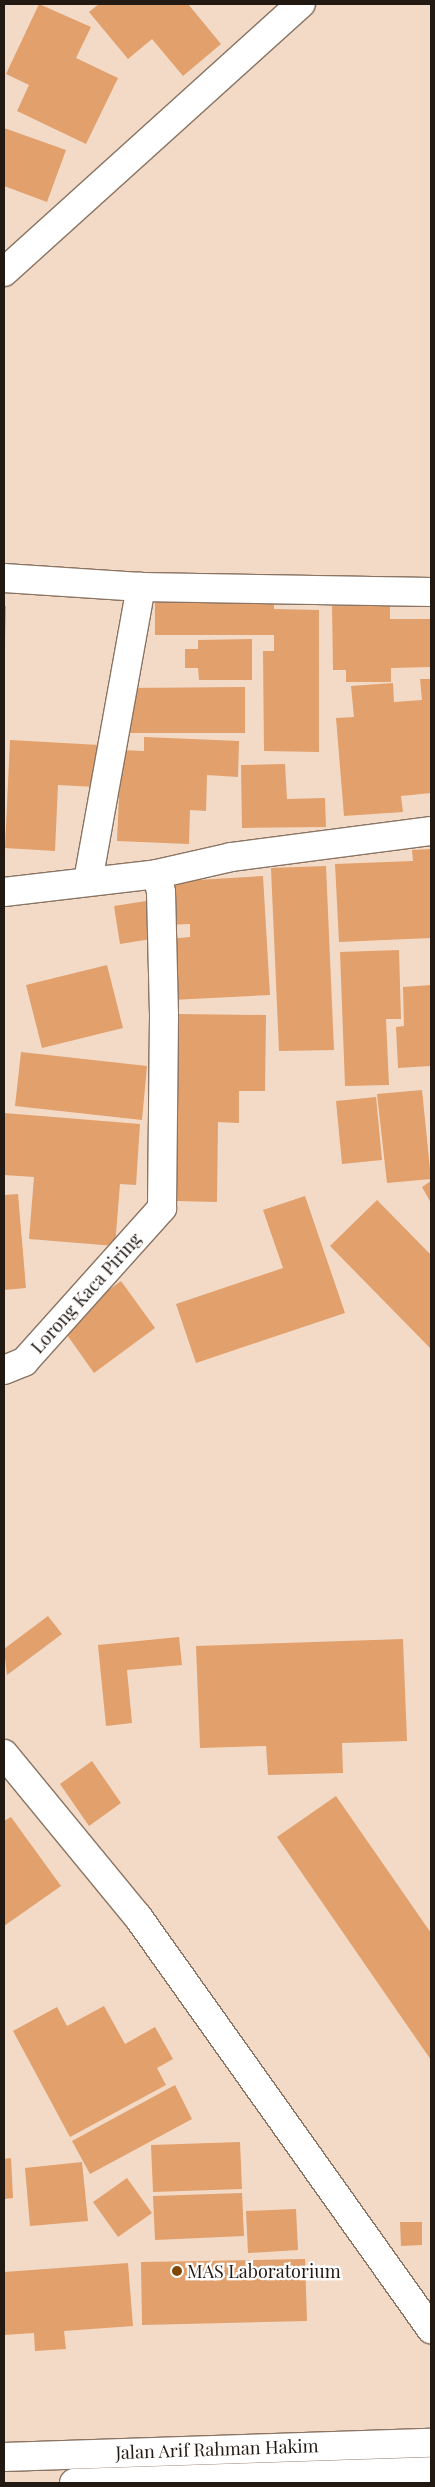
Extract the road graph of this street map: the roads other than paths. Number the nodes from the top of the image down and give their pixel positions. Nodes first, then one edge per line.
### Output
1 (301, 4) edge
2 (4, 272) edge
3 (4, 578) edge
4 (141, 587) junction
5 (431, 592) edge
6 (431, 831) edge
7 (157, 874) junction
8 (88, 881) junction
9 (4, 892) edge
10 (4, 1370) edge
11 (4, 1754) edge
12 (431, 2329) edge
13 (431, 2443) edge
14 (4, 2457) edge
15 (431, 2471) edge
16 (388, 2477) edge
17 (74, 2483) edge

1 - 2 street
3 - 4 street
4 - 5 street
4 - 8 street
6 - 7 street
7 - 8 street
7 - 10 street, Lorong Kaca Piring
8 - 9 street
11 - 12 street
13 - 14 street, Jalan Arif Rahman Hakim
15 - 16 street, Jalan Arif Rahman Hakim
16 - 17 street, Jalan Arif Rahman Hakim

